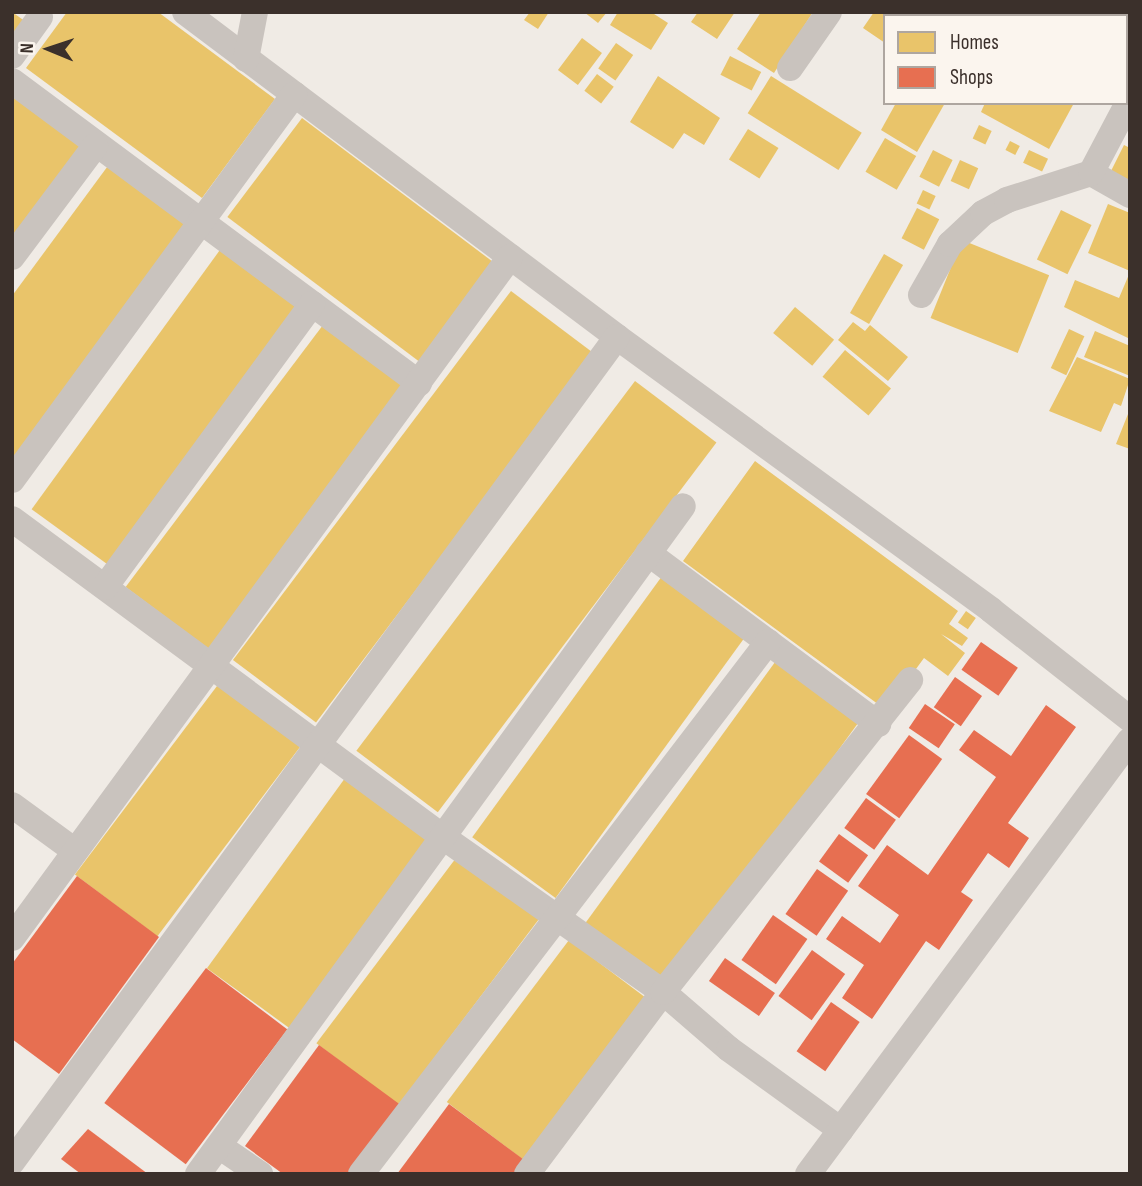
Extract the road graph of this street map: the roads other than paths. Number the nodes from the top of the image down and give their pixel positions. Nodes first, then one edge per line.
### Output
1 (185, 12) edge
2 (255, 12) edge
3 (829, 12) edge
4 (40, 17) dead end
5 (12, 56) edge
6 (246, 59) junction
7 (790, 68) dead end
8 (12, 81) edge
9 (293, 94) junction
10 (1127, 105) edge
11 (95, 146) junction
12 (1091, 173) junction
13 (1130, 195) edge
14 (200, 222) junction
15 (12, 257) edge
16 (510, 257) junction
17 (921, 295) dead end
18 (312, 304) junction
19 (617, 337) junction
20 (419, 383) junction
21 (12, 480) edge
22 (682, 506) dead end
23 (12, 519) edge
24 (648, 553) junction
25 (105, 587) junction
26 (768, 642) junction
27 (211, 666) junction
28 (910, 680) dead end
29 (1130, 719) edge
30 (878, 724) junction
31 (1130, 740) edge
32 (318, 744) junction
33 (12, 805) edge
34 (443, 837) junction
35 (75, 851) junction
36 (554, 917) junction
37 (12, 938) edge
38 (663, 992) junction
39 (841, 1130) junction
40 (219, 1146) junction
41 (12, 1162) edge
42 (198, 1174) edge
43 (260, 1174) edge
44 (361, 1174) edge
45 (527, 1174) edge
46 (808, 1174) edge

1 - 6 street
2 - 6 street
3 - 7 street
4 - 5 street
6 - 9 street
8 - 11 street
9 - 14 street
9 - 16 street
10 - 12 street
11 - 14 street
11 - 15 street
12 - 13 street
12 - 17 street
14 - 18 street
14 - 21 street
16 - 19 street
16 - 20 street
18 - 20 street
18 - 25 street
19 - 29 street
19 - 32 street
20 - 27 street
22 - 24 street
23 - 25 street
24 - 26 street
24 - 34 street
25 - 27 street
26 - 30 street
26 - 36 street
27 - 32 street
27 - 35 street
28 - 30 street
30 - 38 street
31 - 39 street
32 - 34 street
32 - 41 street
33 - 35 street
34 - 36 street
34 - 40 street
35 - 37 street
36 - 38 street
36 - 44 street
38 - 39 street
38 - 45 street
39 - 46 street
40 - 42 street
40 - 43 street

